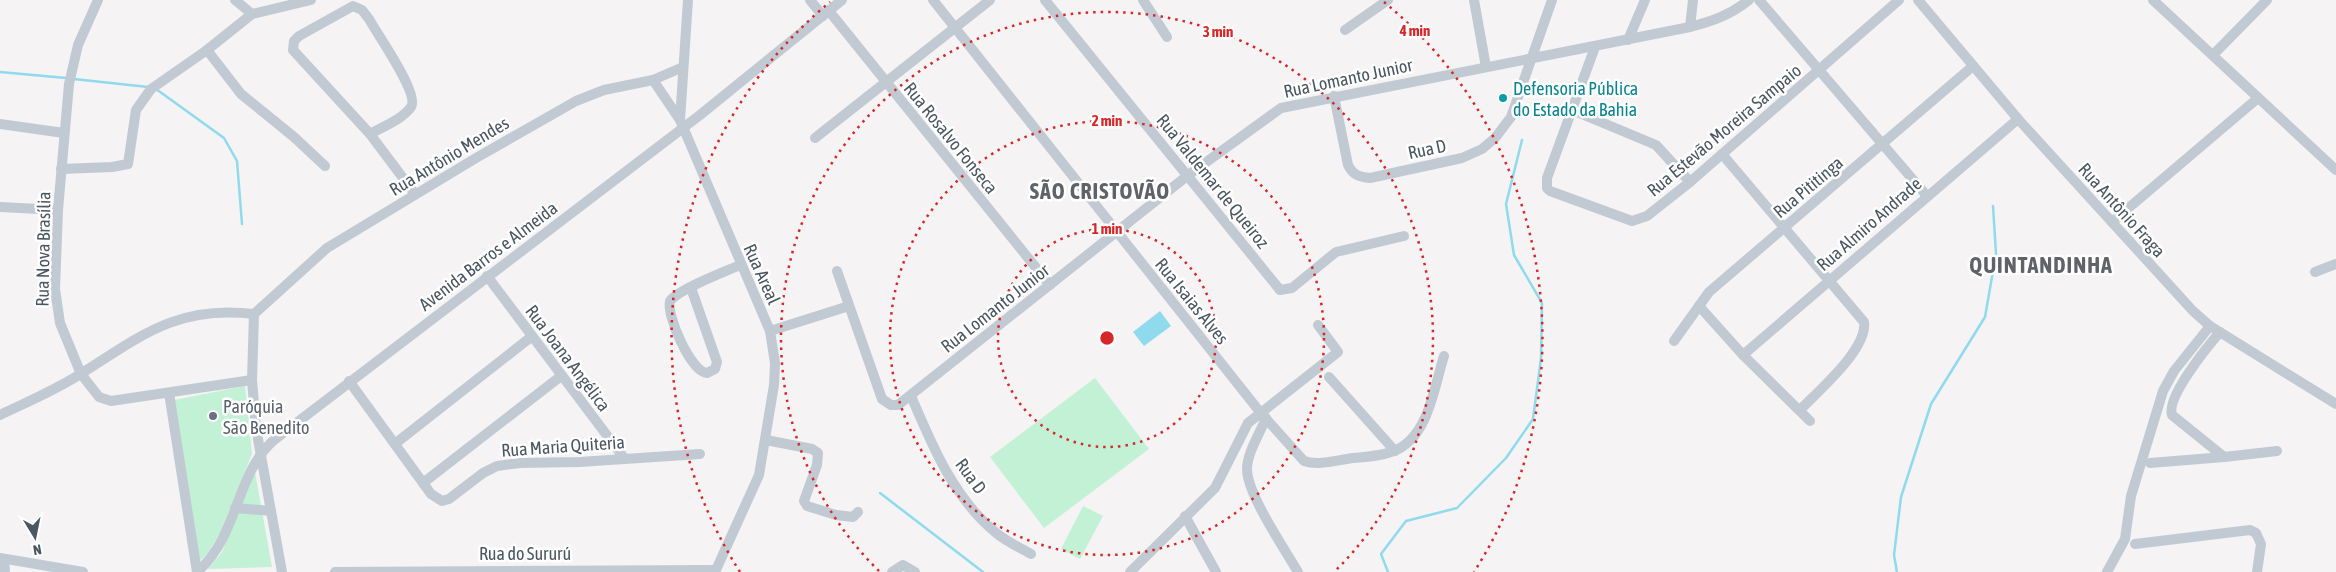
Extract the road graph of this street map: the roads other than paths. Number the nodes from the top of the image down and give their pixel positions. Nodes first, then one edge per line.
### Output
1 (98, 0) edge
2 (235, 0) edge
3 (311, 0) edge
4 (688, 0) edge
5 (810, 0) edge
6 (842, 0) edge
7 (933, 0) edge
8 (990, 0) edge
9 (1045, 0) edge
10 (1143, 0) edge
11 (1388, 0) edge
12 (1474, 0) edge
13 (1552, 0) edge
14 (1645, 0) edge
15 (1693, 0) edge
16 (1749, 0) edge
17 (1759, 0) edge
18 (1900, 0) edge
19 (1918, 0) edge
20 (2153, 0) edge
21 (2267, 0) edge
22 (826, 13) junction
23 (252, 14) junction
24 (1690, 27) junction
25 (955, 28) junction
26 (1345, 30) dead end
27 (1167, 37) dead end
28 (1628, 40) junction
29 (1595, 47) junction
30 (207, 50) junction
31 (2213, 54) junction
32 (1531, 60) junction
33 (1973, 66) junction
34 (683, 67) junction
35 (1486, 67) junction
36 (1819, 72) junction
37 (653, 80) junction
38 (884, 82) junction
39 (1334, 96) junction
40 (2258, 98) junction
41 (1572, 110) junction
42 (2018, 118) junction
43 (0, 124) edge
44 (681, 124) junction
45 (64, 133) junction
46 (370, 134) junction
47 (815, 138) dead end
48 (1883, 145) junction
49 (1722, 154) junction
50 (325, 166) dead end
51 (61, 170) junction
52 (2336, 170) edge
53 (1187, 176) junction
54 (1690, 182) junction
55 (415, 194) junction
56 (1927, 196) junction
57 (0, 207) edge
58 (58, 210) junction
59 (2112, 222) junction
60 (1784, 228) junction
61 (1116, 233) junction
62 (1404, 236) dead end
63 (2336, 264) edge
64 (740, 265) junction
65 (837, 271) dead end
66 (2315, 272) dead end
67 (487, 276) junction
68 (1828, 281) junction
69 (1050, 285) junction
70 (691, 288) junction
71 (849, 306) junction
72 (1698, 306) junction
73 (254, 314) junction
74 (1318, 325) dead end
75 (2210, 326) junction
76 (770, 331) junction
77 (2220, 332) junction
78 (531, 337) junction
79 (1674, 341) dead end
80 (1743, 355) junction
81 (1444, 356) dead end
82 (81, 374) junction
83 (561, 376) junction
84 (1329, 377) dead end
85 (252, 380) junction
86 (349, 381) junction
87 (169, 393) junction
88 (911, 396) junction
89 (2336, 404) edge
90 (1800, 410) junction
91 (1263, 415) junction
92 (0, 416) edge
93 (1810, 421) dead end
94 (766, 440) junction
95 (396, 444) junction
96 (1396, 451) junction
97 (2277, 451) dead end
98 (260, 454) junction
99 (700, 454) dead end
100 (2224, 457) junction
101 (624, 458) junction
102 (2150, 463) dead end
103 (423, 483) junction
104 (236, 508) junction
105 (271, 511) junction
106 (858, 512) dead end
107 (1185, 516) junction
108 (2135, 544) dead end
109 (1031, 554) dead end
110 (2, 558) edge
111 (716, 571) edge
112 (4, 572) edge
113 (83, 572) edge
114 (197, 572) edge
115 (282, 572) edge
116 (335, 572) edge
117 (346, 572) edge
118 (892, 572) edge
119 (915, 572) edge
120 (1130, 572) edge
121 (1216, 572) edge
122 (1298, 572) edge
123 (2107, 572) edge
124 (2257, 572) edge

1 - 45 street, Rua Nova Brasília
2 - 23 street
3 - 23 street
4 - 34 street
5 - 22 street, Rua Rosalvo Fonseca
6 - 22 street, Avenida Barros e Almeida
7 - 25 street, Rua Isaias Alves
8 - 25 street
9 - 53 street, Rua Valdemar de Queiroz
10 - 27 street
11 - 26 street
12 - 35 street
13 - 32 street, Rua D
14 - 28 street
15 - 24 street
16 - 24 street, Rua Lomanto Junior
17 - 36 street
18 - 36 street, Rua Estevão Moreira Sampaio
19 - 33 street, Rua Antônio Fraga
20 - 31 street
21 - 31 street
22 - 38 street, Rua Rosalvo Fonseca
22 - 44 street, Avenida Barros e Almeida
23 - 30 street
24 - 28 street, Rua Lomanto Junior
25 - 38 street
25 - 61 street, Rua Isaias Alves
28 - 29 street, Rua Lomanto Junior
29 - 32 street, Rua Lomanto Junior
29 - 41 street
30 - 50 street
30 - 51 street
31 - 40 street
32 - 35 street, Rua Lomanto Junior
32 - 39 street, Rua D
33 - 42 street, Rua Antônio Fraga
33 - 48 street, Rua Pititinga
34 - 37 street, Rua Antônio Mendes
34 - 44 street
35 - 39 street, Rua Lomanto Junior
36 - 48 street
36 - 49 street, Rua Estevão Moreira Sampaio
37 - 44 street
37 - 55 street, Rua Antônio Mendes
38 - 47 street
38 - 69 street, Rua Rosalvo Fonseca
39 - 53 street, Rua Lomanto Junior
40 - 52 street
40 - 59 street
41 - 54 street
41 - 54 street, Rua Estevão Moreira Sampaio
42 - 56 street, Rua Almiro Andrade
42 - 59 street, Rua Antônio Fraga
43 - 45 street
44 - 64 street, Rua Areal
44 - 67 street, Avenida Barros e Almeida
45 - 51 street, Rua Nova Brasília
46 - 46 street
46 - 55 street
48 - 56 street
48 - 60 street, Rua Pititinga
49 - 54 street, Rua Estevão Moreira Sampaio
49 - 60 street
51 - 58 street, Rua Nova Brasília
53 - 61 street, Rua Lomanto Junior
53 - 62 street, Rua Valdemar de Queiroz
55 - 73 street, Rua Antônio Mendes
56 - 68 street, Rua Almiro Andrade
57 - 58 street
58 - 82 street, Rua Nova Brasília
59 - 75 street, Rua Antônio Fraga
60 - 68 street
60 - 72 street, Rua Pititinga
61 - 69 street, Rua Lomanto Junior
61 - 91 street, Rua Isaias Alves
63 - 66 street
64 - 70 street
64 - 76 street, Rua Areal
65 - 71 street
67 - 78 street, Rua Joana Angélica
67 - 86 street, Avenida Barros e Almeida
68 - 80 street, Rua Almiro Andrade
68 - 90 street
69 - 88 street, Rua Lomanto Junior
70 - 70 street
71 - 76 street
71 - 88 street, Rua Lomanto Junior
72 - 79 street, Rua Pititinga
72 - 80 street
73 - 82 street
73 - 85 street
74 - 91 street
75 - 77 street, Rua Antônio Fraga
75 - 123 street
76 - 94 street, Rua Areal
77 - 89 street, Rua Antônio Fraga
77 - 100 street
78 - 83 street, Rua Joana Angélica
78 - 95 street
80 - 90 street
81 - 96 street, Rua Isaias Alves
82 - 87 street, Rua Nova Brasília
82 - 92 street
83 - 101 street, Rua Joana Angélica
83 - 103 street
84 - 96 street
85 - 87 street, Rua Nova Brasília
85 - 98 street
86 - 95 street, Rua Maria Quiteria
86 - 98 street, Avenida Barros e Almeida
87 - 114 street
88 - 109 street, Rua D
90 - 93 street
91 - 96 street, Rua Isaias Alves
91 - 107 street
91 - 122 street
94 - 106 street
94 - 111 street, Rua Areal
95 - 103 street, Rua Maria Quiteria
97 - 100 street
98 - 104 street, Avenida Barros e Almeida
98 - 105 street
99 - 101 street, Rua Maria Quiteria
100 - 102 street
101 - 103 street, Rua Maria Quiteria
104 - 105 street
104 - 114 street, Avenida Barros e Almeida
105 - 115 street
107 - 120 street
107 - 121 street
108 - 124 street
110 - 112 street
110 - 113 street
111 - 117 street, Rua do Sururú
116 - 117 street, Rua do Sururú
118 - 119 street

